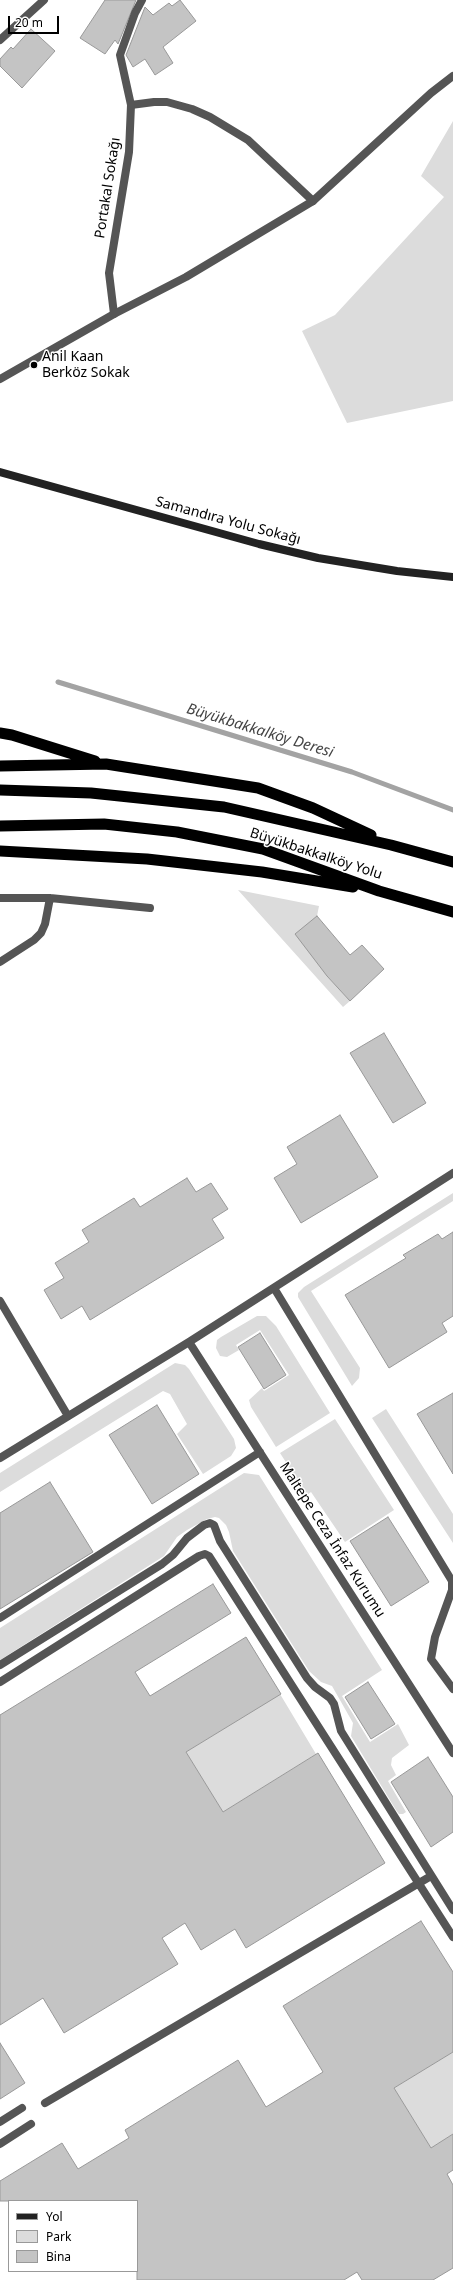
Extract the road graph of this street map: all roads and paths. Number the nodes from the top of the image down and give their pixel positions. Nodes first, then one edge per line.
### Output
1 (44, 0) edge
2 (142, 0) edge
3 (0, 40) edge
4 (453, 76) edge
5 (131, 105) junction
6 (313, 201) junction
7 (114, 314) junction
8 (0, 379) edge
9 (0, 472) edge
10 (453, 576) edge
11 (0, 733) edge
12 (106, 764) junction
13 (0, 766) edge
14 (0, 790) edge
15 (0, 826) edge
16 (391, 845) junction
17 (0, 851) edge
18 (453, 862) edge
19 (379, 891) junction
20 (0, 898) edge
21 (50, 898) junction
22 (150, 908) dead end
23 (453, 912) edge
24 (0, 962) edge
25 (453, 1173) edge
26 (274, 1288) junction
27 (0, 1301) edge
28 (189, 1342) junction
29 (68, 1416) junction
30 (260, 1452) junction
31 (0, 1458) edge
32 (0, 1618) edge
33 (0, 1665) edge
34 (0, 1682) edge
35 (453, 1689) edge
36 (453, 1753) edge
37 (431, 1876) junction
38 (419, 1883) junction
39 (453, 1910) edge
40 (453, 1937) edge
41 (45, 2103) dead end
42 (22, 2108) dead end
43 (0, 2122) edge
44 (31, 2124) dead end
45 (0, 2144) edge

1 - 3 street
2 - 5 street, Portakal Sokağı
4 - 6 street
5 - 6 street
5 - 7 street, Portakal Sokağı
6 - 7 street
7 - 8 street
9 - 10 main road, Samandıra Yolu Sokağı
11 - 12 highway
12 - 13 highway
12 - 16 highway
14 - 16 highway, Büyükbakkalköy Yolu
15 - 19 highway, Büyükbakkalköy Yolu
16 - 18 highway, Büyükbakkalköy Yolu
17 - 19 highway
19 - 23 highway, Büyükbakkalköy Yolu
20 - 21 street
21 - 22 street
21 - 24 street
25 - 26 street
26 - 28 street
26 - 35 street
27 - 29 street
28 - 29 street
28 - 30 street, Maltepe Ceza İnfaz Kurumu
29 - 31 street
30 - 32 street
30 - 36 street, Maltepe Ceza İnfaz Kurumu
33 - 37 street
34 - 38 street
37 - 38 street
37 - 39 street
38 - 40 street
38 - 41 street
42 - 43 street
44 - 45 street

